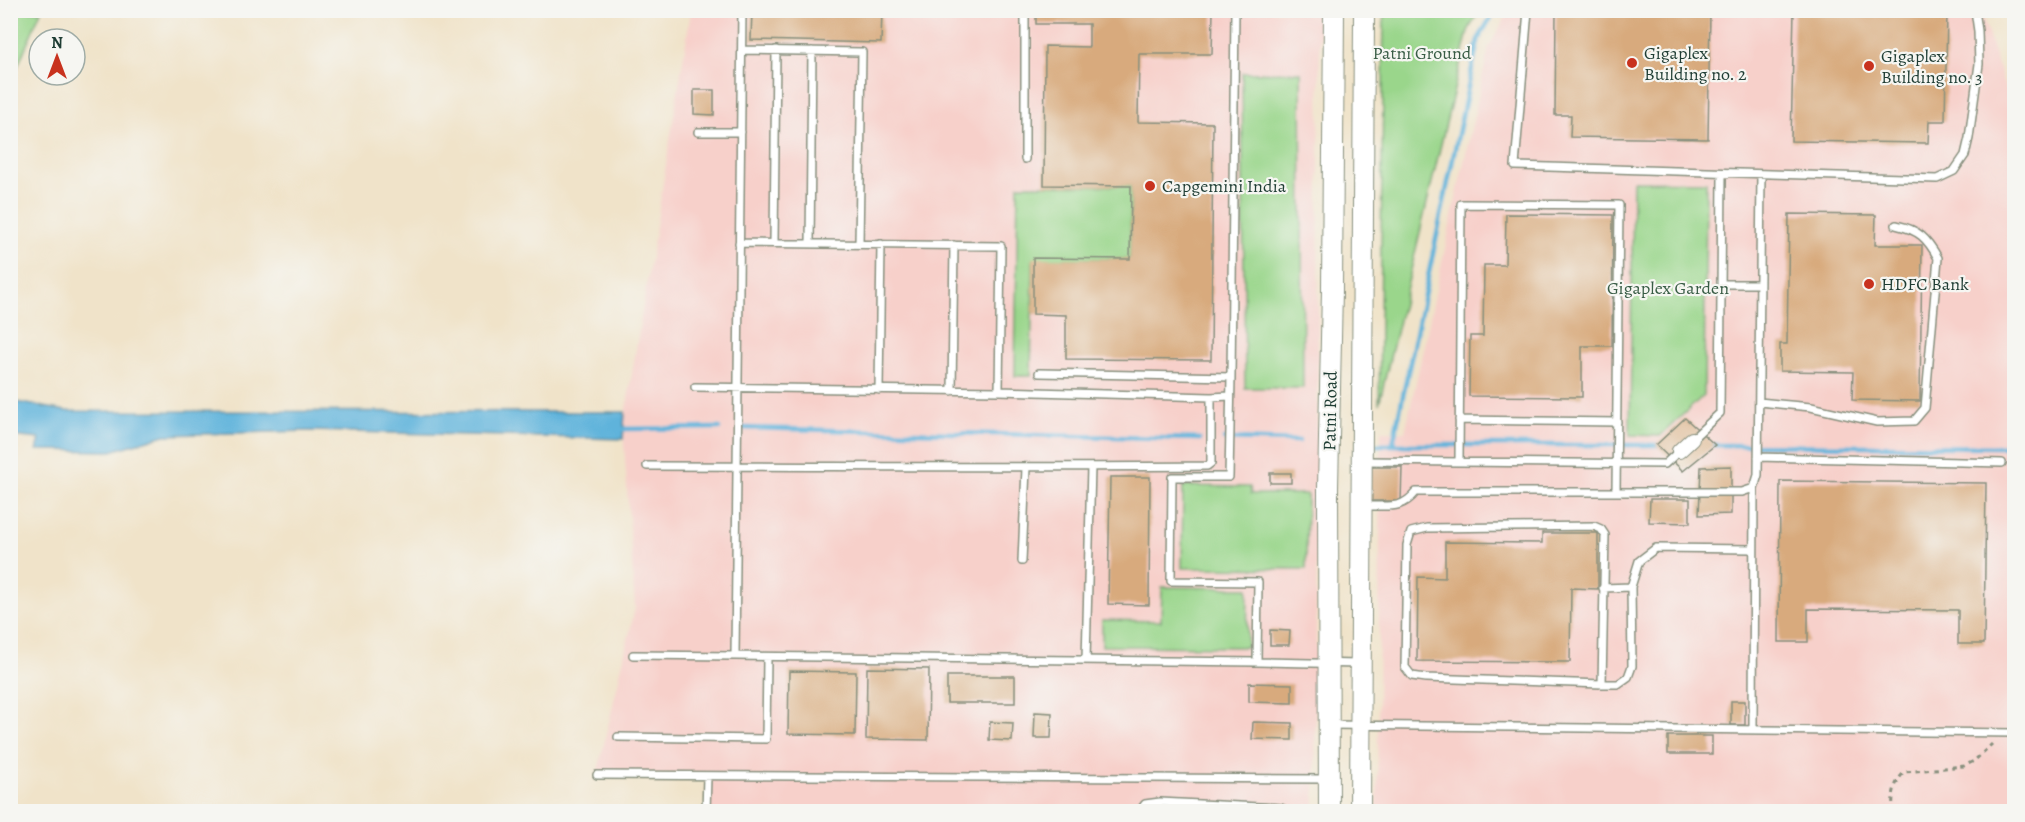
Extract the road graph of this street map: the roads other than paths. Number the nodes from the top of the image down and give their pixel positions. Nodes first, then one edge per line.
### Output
1 (742, 10) edge
2 (1025, 10) edge
3 (1235, 10) edge
4 (1334, 10) edge
5 (1364, 10) edge
6 (1528, 10) edge
7 (1975, 10) edge
8 (742, 50) junction
9 (776, 50) junction
10 (812, 51) junction
11 (698, 132) dead end
12 (741, 132) junction
13 (1025, 159) dead end
14 (1722, 174) junction
15 (1761, 174) junction
16 (1896, 225) dead end
17 (740, 243) junction
18 (774, 243) junction
19 (810, 244) junction
20 (859, 244) junction
21 (881, 244) junction
22 (954, 245) junction
23 (1721, 284) junction
24 (1760, 284) junction
25 (1040, 373) dead end
26 (1231, 377) junction
27 (695, 387) dead end
28 (738, 388) junction
29 (879, 390) junction
30 (952, 390) junction
31 (999, 391) junction
32 (1211, 397) junction
33 (1230, 400) junction
34 (1759, 402) junction
35 (1459, 420) junction
36 (1617, 422) junction
37 (1692, 439) joint
38 (1679, 451) joint
39 (1758, 457) junction
40 (1362, 461) junction
41 (1459, 461) junction
42 (1616, 463) junction
43 (2002, 463) dead end
44 (647, 466) dead end
45 (736, 466) junction
46 (1091, 467) junction
47 (1026, 468) junction
48 (1754, 488) junction
49 (1616, 492) junction
50 (1362, 506) junction
51 (1753, 549) junction
52 (1022, 561) dead end
53 (1631, 587) junction
54 (1603, 588) junction
55 (633, 655) dead end
56 (735, 656) junction
57 (767, 657) junction
58 (1086, 660) junction
59 (1257, 662) junction
60 (1330, 664) junction
61 (1361, 664) junction
62 (1602, 684) junction
63 (1330, 725) junction
64 (1360, 726) junction
65 (1753, 729) junction
66 (2014, 733) edge
67 (618, 737) dead end
68 (597, 775) dead end
69 (707, 776) junction
70 (1329, 779) junction
71 (706, 812) edge
72 (1139, 812) edge
73 (1290, 812) edge
74 (1329, 812) edge
75 (1360, 812) edge

1 - 8 lane
2 - 13 lane
3 - 26 lane
4 - 60 main road, Patni Road
5 - 40 main road, Patni Road
6 - 14 lane
7 - 15 lane
8 - 9 lane
8 - 12 lane
9 - 10 lane
9 - 18 lane
10 - 19 lane
10 - 20 lane
11 - 12 lane
12 - 17 lane
14 - 15 lane
14 - 23 lane
15 - 24 lane
16 - 34 lane
17 - 18 lane
17 - 28 lane
18 - 19 lane
19 - 20 lane
20 - 21 lane
21 - 22 lane
21 - 29 lane
22 - 30 lane
22 - 31 lane
23 - 24 lane
23 - 37 lane
24 - 34 lane
25 - 26 lane
26 - 33 lane
27 - 28 lane
28 - 29 lane
28 - 45 lane
29 - 30 lane
30 - 31 lane
31 - 32 lane
32 - 33 lane
32 - 46 lane
33 - 59 lane
34 - 39 lane
35 - 36 lane
35 - 36 lane
35 - 41 lane
36 - 42 lane
37 - 38 street
38 - 42 lane
39 - 43 lane
39 - 48 lane
40 - 41 lane
40 - 50 main road, Patni Road
41 - 42 lane
42 - 49 lane
44 - 45 lane
45 - 47 lane
45 - 56 lane
46 - 47 lane
46 - 58 lane
47 - 52 lane
48 - 49 lane
48 - 51 lane
49 - 50 lane
50 - 61 main road, Patni Road
51 - 53 lane
51 - 65 lane
53 - 54 lane
53 - 62 lane
54 - 62 lane
54 - 62 lane
55 - 56 lane
56 - 57 lane
57 - 58 lane
57 - 67 lane
58 - 59 lane
59 - 60 lane
60 - 61 lane
60 - 63 main road, Patni Road
61 - 64 main road, Patni Road
63 - 64 lane
63 - 70 main road, Patni Road
64 - 65 lane
64 - 75 main road, Patni Road
65 - 66 lane
68 - 69 lane
69 - 70 lane
69 - 71 lane
70 - 74 main road, Patni Road
72 - 73 lane

